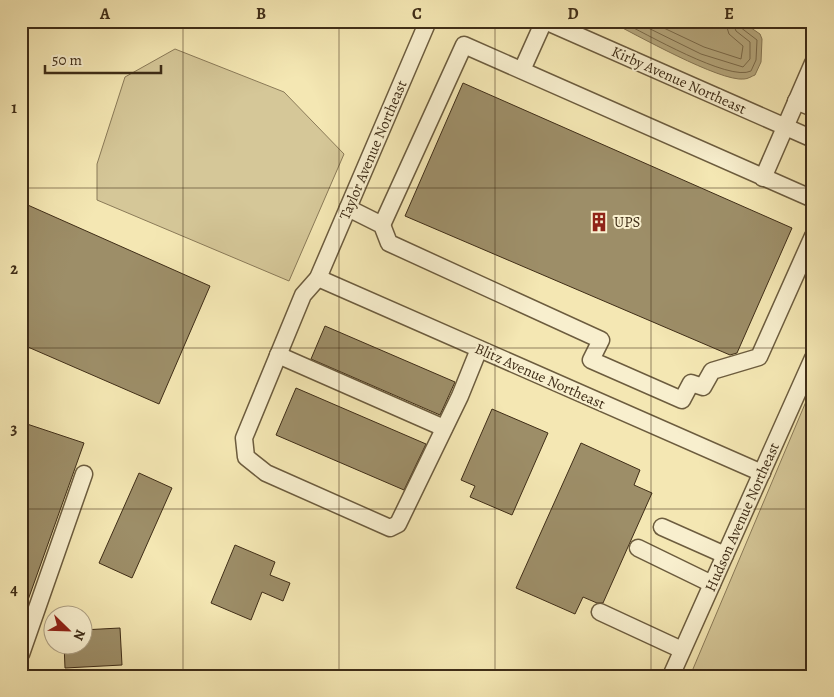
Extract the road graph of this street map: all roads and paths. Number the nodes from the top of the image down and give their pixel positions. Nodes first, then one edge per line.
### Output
1 (428, 21) edge
2 (545, 21) edge
3 (813, 63) edge
4 (522, 70) junction
5 (796, 101) junction
6 (813, 108) edge
7 (785, 127) junction
8 (813, 139) edge
9 (763, 178) junction
10 (813, 199) edge
11 (348, 208) junction
12 (382, 225) junction
13 (813, 236) edge
14 (318, 278) junction
15 (478, 349) junction
16 (278, 355) junction
17 (813, 358) edge
18 (444, 428) junction
19 (762, 473) junction
20 (84, 474) dead end
21 (662, 527) dead end
22 (638, 548) dead end
23 (725, 554) junction
24 (712, 584) junction
25 (600, 612) dead end
26 (682, 650) junction
27 (21, 654) edge
28 (670, 676) edge

1 - 11 street, Taylor Avenue Northeast
2 - 4 street
2 - 7 street, Kirby Avenue Northeast
3 - 5 street
4 - 9 street
4 - 12 street
5 - 6 street
5 - 7 street
7 - 8 street, Kirby Avenue Northeast
7 - 9 street
9 - 10 street
11 - 12 street
11 - 14 street, Taylor Avenue Northeast
12 - 13 street
14 - 15 street, Blitz Avenue Northeast
14 - 16 street, Taylor Avenue Northeast
15 - 18 street
15 - 19 street, Blitz Avenue Northeast
16 - 18 street
16 - 18 street, Taylor Avenue Northeast
17 - 19 street, Hudson Avenue Northeast
19 - 23 street, Hudson Avenue Northeast
20 - 27 street
21 - 23 street
22 - 24 street
23 - 24 street, Hudson Avenue Northeast
24 - 26 street, Hudson Avenue Northeast
25 - 26 street
26 - 28 street, Hudson Avenue Northeast

